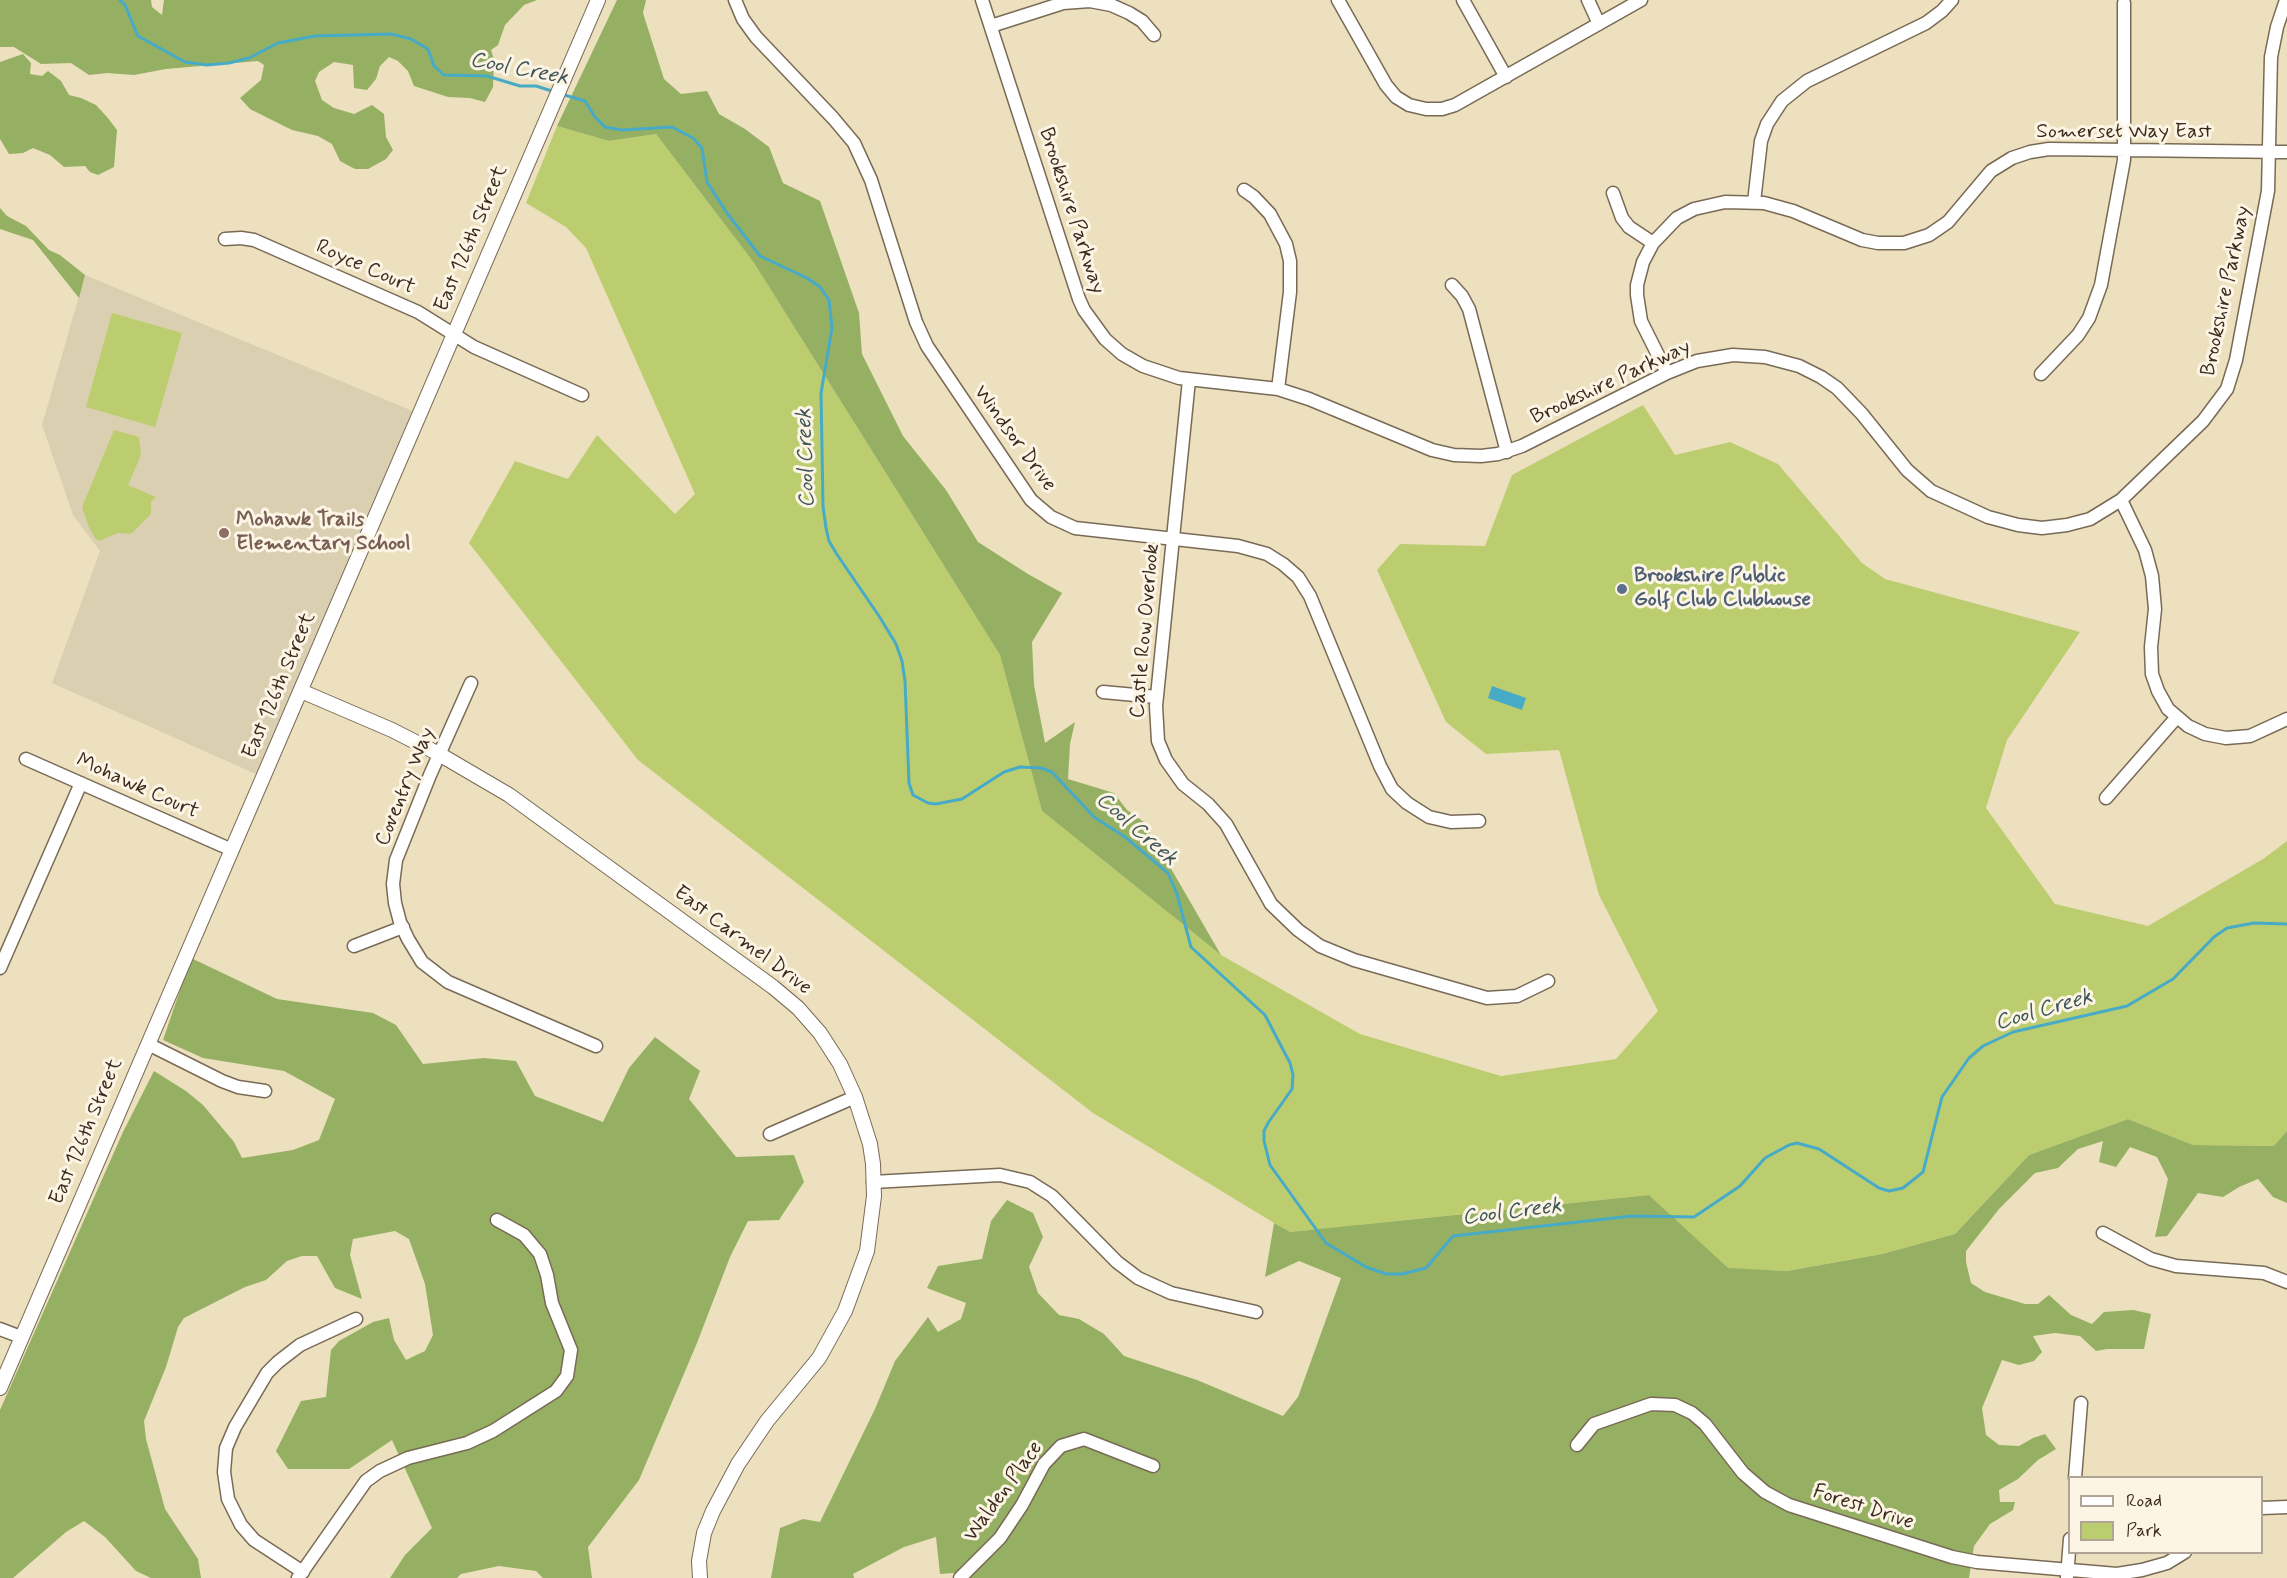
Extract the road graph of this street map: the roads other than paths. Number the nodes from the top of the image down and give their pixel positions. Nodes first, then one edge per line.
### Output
1 (598, 0) edge
2 (735, 0) edge
3 (982, 0) edge
4 (1338, 0) edge
5 (1463, 0) edge
6 (1588, 0) edge
7 (1641, 0) edge
8 (1952, 0) edge
9 (2286, 0) edge
10 (2124, 3) dead end
11 (1599, 24) junction
12 (991, 26) junction
13 (1154, 35) dead end
14 (1506, 76) junction
15 (2123, 150) junction
16 (2270, 152) junction
17 (2287, 152) edge
18 (1244, 190) dead end
19 (1613, 193) dead end
20 (1754, 202) junction
21 (225, 239) dead end
22 (1653, 243) junction
23 (1452, 285) dead end
24 (453, 336) junction
25 (1667, 373) junction
26 (2041, 374) dead end
27 (1190, 380) junction
28 (1278, 389) junction
29 (582, 395) dead end
30 (1507, 452) junction
31 (2121, 500) junction
32 (1173, 540) junction
33 (471, 682) dead end
34 (301, 691) junction
35 (1103, 692) dead end
36 (1156, 697) junction
37 (2176, 718) junction
38 (2287, 719) edge
39 (439, 754) junction
40 (26, 759) dead end
41 (81, 783) junction
42 (2106, 798) dead end
43 (1479, 821) dead end
44 (232, 850) junction
45 (403, 927) junction
46 (354, 946) dead end
47 (0, 968) edge
48 (1548, 981) dead end
49 (148, 1044) junction
50 (596, 1046) dead end
51 (265, 1091) dead end
52 (855, 1097) junction
53 (770, 1134) dead end
54 (873, 1182) junction
55 (497, 1220) dead end
56 (2103, 1233) dead end
57 (2287, 1282) edge
58 (1256, 1312) dead end
59 (356, 1318) dead end
60 (0, 1329) edge
61 (21, 1338) junction
62 (0, 1388) edge
63 (2081, 1403) dead end
64 (1577, 1445) dead end
65 (1153, 1466) dead end
66 (2075, 1476) edge
67 (2287, 1507) edge
68 (2263, 1508) edge
69 (2069, 1554) edge
70 (2182, 1554) edge
71 (2067, 1574) edge
72 (301, 1575) edge
73 (700, 1578) edge
74 (960, 1578) edge

1 - 24 street, East 126th Street
2 - 32 street, Windsor Drive
3 - 12 street, Brookshire Parkway
4 - 14 street
5 - 14 street
6 - 11 street
7 - 11 street
8 - 20 street
9 - 16 street, Brookshire Parkway
10 - 15 street
11 - 14 street
12 - 13 street
12 - 27 street, Brookshire Parkway
15 - 16 street, Somerset Way East
15 - 20 street, Somerset Way East
15 - 26 street
16 - 17 street, Somerset Way East
16 - 31 street, Brookshire Parkway
18 - 28 street
19 - 22 street
20 - 22 street, Somerset Way East
21 - 24 street, Royce Court
22 - 25 street, Somerset Way East
23 - 30 street
24 - 29 street, Royce Court
24 - 34 street, East 126th Street
25 - 30 street, Brookshire Parkway
25 - 31 street, Brookshire Parkway
27 - 28 street, Brookshire Parkway
27 - 32 street, Castle Row Overlook
28 - 30 street, Brookshire Parkway
31 - 37 street
32 - 36 street, Castle Row Overlook
32 - 43 street, Windsor Drive
33 - 39 street, Coventry Way
34 - 39 street, East Carmel Drive
34 - 44 street, East 126th Street
35 - 36 street
36 - 48 street, Castle Row Overlook
37 - 38 street
37 - 42 street
39 - 45 street, Coventry Way
39 - 52 street, East Carmel Drive
40 - 41 street, Mohawk Court
41 - 44 street, Mohawk Court
41 - 47 street
44 - 49 street, East 126th Street
45 - 46 street
45 - 50 street, Coventry Way
49 - 51 street
49 - 61 street, East 126th Street
52 - 53 street
52 - 54 street, East Carmel Drive
54 - 58 street
54 - 73 street, East Carmel Drive
55 - 72 street
56 - 57 street
59 - 72 street
60 - 61 street
61 - 62 street, East 126th Street
63 - 66 street
64 - 71 street, Forest Drive
65 - 74 street, Walden Place
67 - 68 street
69 - 71 street
70 - 71 street, Forest Drive

